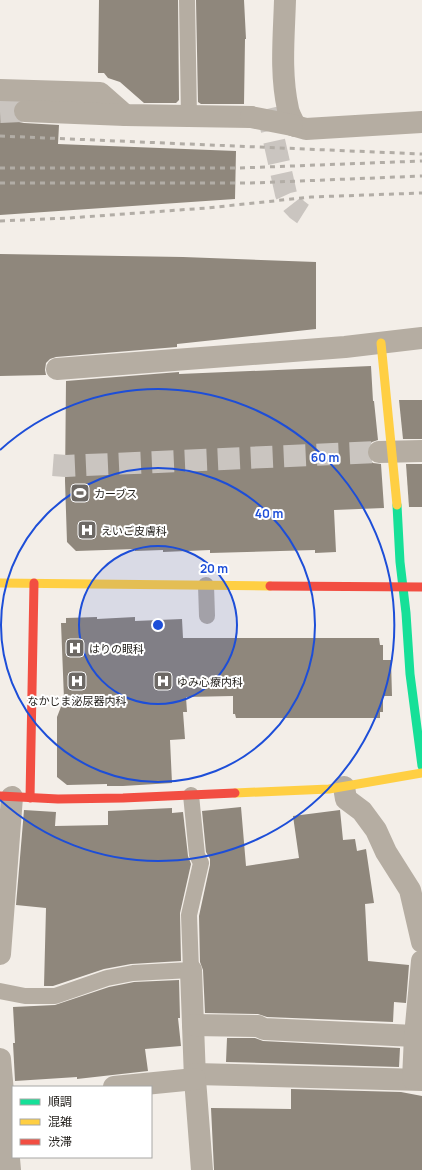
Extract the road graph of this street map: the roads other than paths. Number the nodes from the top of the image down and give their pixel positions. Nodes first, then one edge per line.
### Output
1 (187, 0) edge
2 (285, 0) edge
3 (0, 90) edge
4 (25, 112) tunnel mouth
5 (125, 115) junction
6 (189, 117) junction
7 (422, 122) edge
8 (293, 123) junction
9 (422, 338) edge
10 (382, 343) junction
11 (57, 369) dead end
12 (422, 451) edge
13 (386, 452) junction
14 (0, 583) edge
15 (34, 583) junction
16 (206, 585) junction
17 (403, 587) junction
18 (422, 588) edge
19 (207, 616) dead end
20 (420, 740) edge
21 (422, 766) edge
22 (422, 773) edge
23 (344, 787) junction
24 (191, 795) junction
25 (14, 797) edge
26 (422, 942) edge
27 (0, 954) edge
28 (422, 961) edge
29 (191, 970) junction
30 (0, 991) edge
31 (193, 1025) junction
32 (415, 1036) junction
33 (0, 1059) edge
34 (195, 1077) junction
35 (417, 1080) edge
36 (122, 1086) edge
37 (8, 1094) edge
38 (10, 1170) edge
39 (202, 1170) edge

1 - 6 lane
2 - 8 street
3 - 5 street
4 - 5 street
5 - 6 street
6 - 8 street, bridge
7 - 8 street
9 - 10 street
10 - 11 street
10 - 13 street
12 - 13 street
13 - 17 street
14 - 15 street
15 - 16 street
15 - 25 street
16 - 17 street
16 - 19 lane
17 - 18 street
17 - 20 street
20 - 21 street
22 - 23 street
23 - 24 street
23 - 26 street
24 - 25 street
24 - 29 lane
25 - 27 street
28 - 32 street
29 - 30 lane
29 - 31 street
31 - 32 street
31 - 34 street
32 - 35 street
33 - 37 street
34 - 35 street
34 - 36 street
34 - 39 street
37 - 38 street

